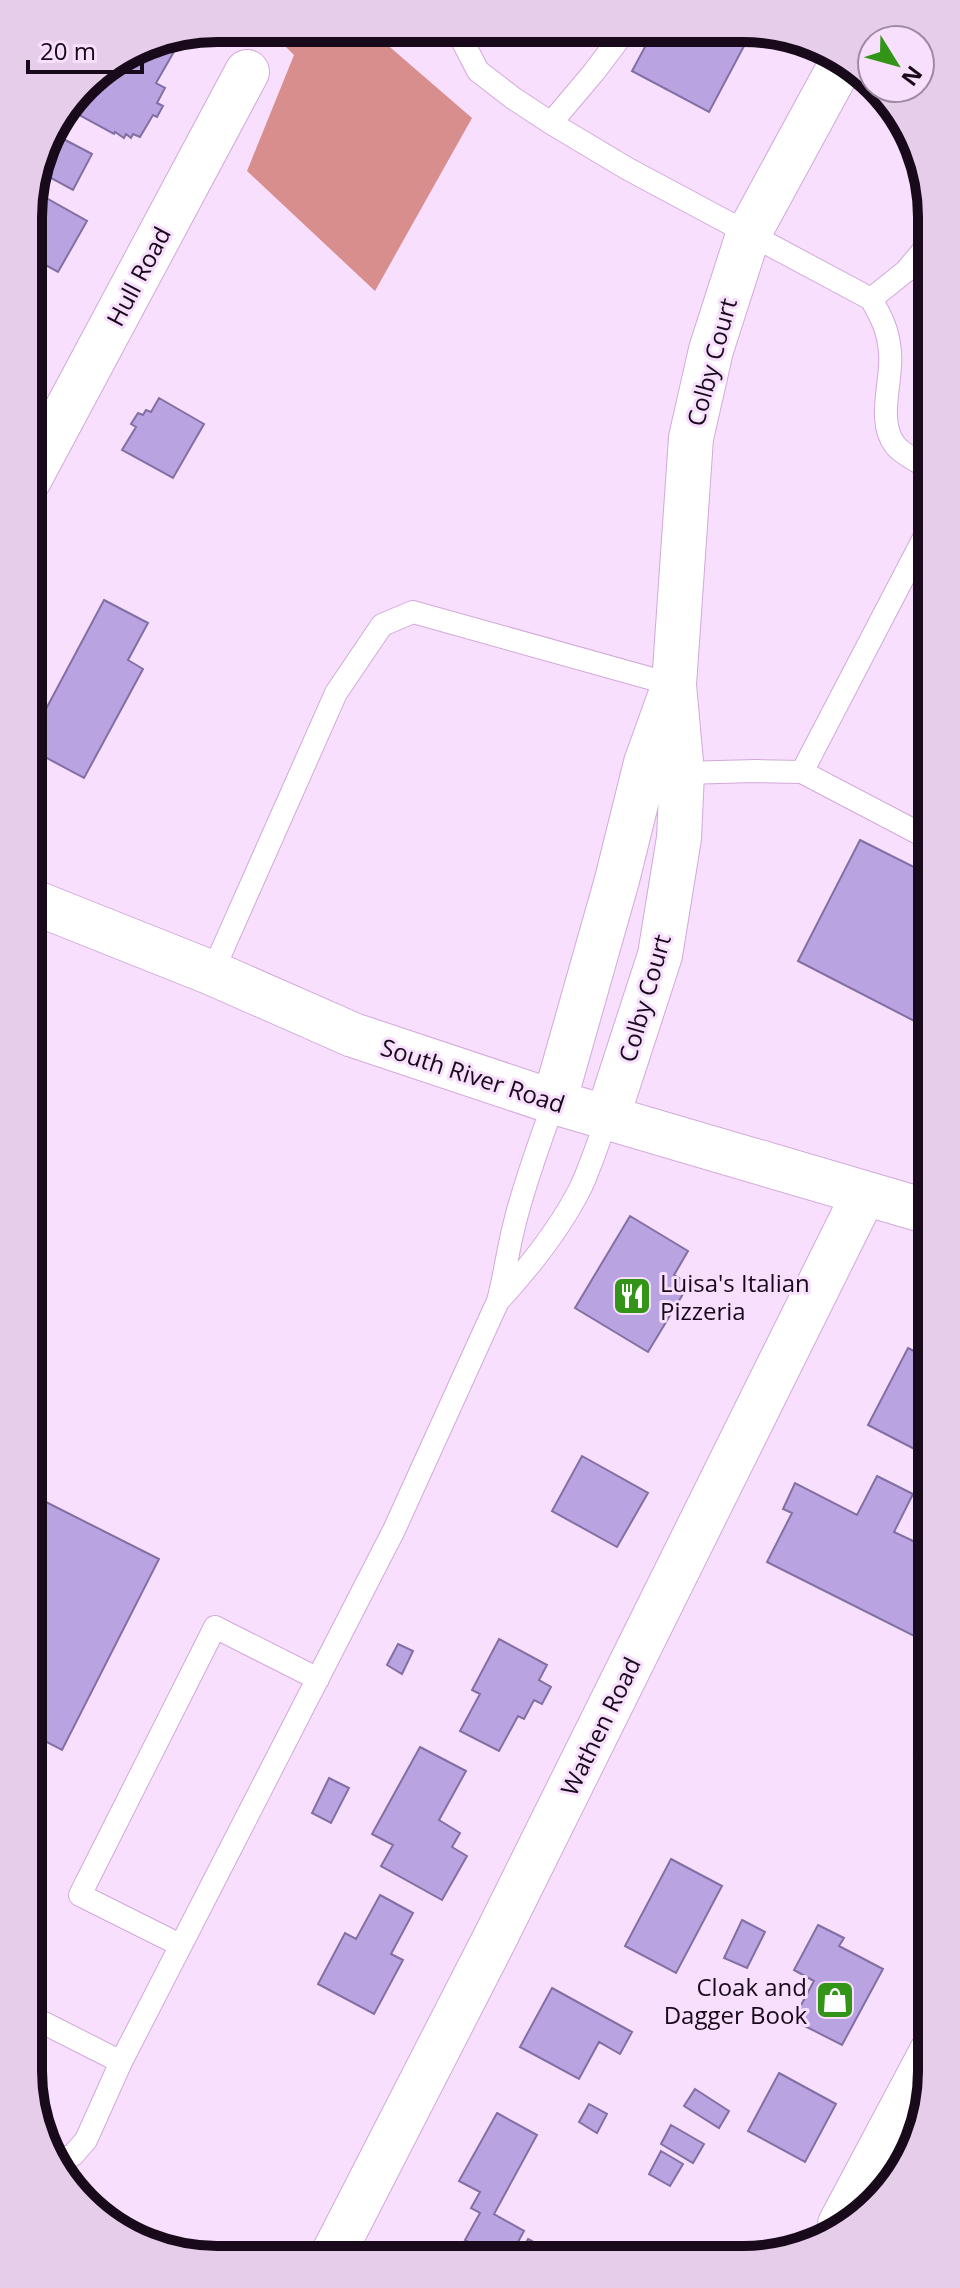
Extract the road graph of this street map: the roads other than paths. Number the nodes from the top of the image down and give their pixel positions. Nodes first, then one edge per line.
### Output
1 (463, 42) edge
2 (617, 42) edge
3 (838, 70) edge
4 (247, 72) dead end
5 (551, 123) junction
6 (748, 235) junction
7 (918, 257) edge
8 (871, 299) junction
9 (42, 456) edge
10 (918, 461) edge
11 (918, 549) edge
12 (674, 685) junction
13 (802, 772) junction
14 (682, 773) junction
15 (918, 833) edge
16 (42, 905) edge
17 (212, 973) junction
18 (554, 1102) junction
19 (607, 1118) junction
20 (864, 1194) junction
21 (918, 1209) edge
22 (498, 1301) junction
23 (318, 1679) junction
24 (180, 1945) junction
25 (42, 2022) edge
26 (121, 2062) junction
27 (918, 2077) edge
28 (65, 2157) edge
29 (847, 2211) edge
30 (337, 2246) edge

1 - 5 lane
2 - 5 lane
3 - 6 street, Colby Court
4 - 9 street, Hull Road
5 - 6 lane
6 - 8 lane
6 - 12 street, Colby Court
7 - 8 lane
8 - 10 lane
11 - 13 lane
12 - 14 street, Colby Court
12 - 17 lane
12 - 18 street, Colby Court
13 - 14 lane
13 - 15 lane
14 - 19 street, Colby Court
16 - 17 street, South River Road
17 - 18 street, South River Road
18 - 19 street, South River Road
18 - 22 lane
19 - 20 street, South River Road
19 - 22 lane
20 - 21 street, South River Road
20 - 30 street, Wathen Road
22 - 23 lane
23 - 24 lane
23 - 24 lane
24 - 26 lane
25 - 26 lane
26 - 28 lane
27 - 29 street

